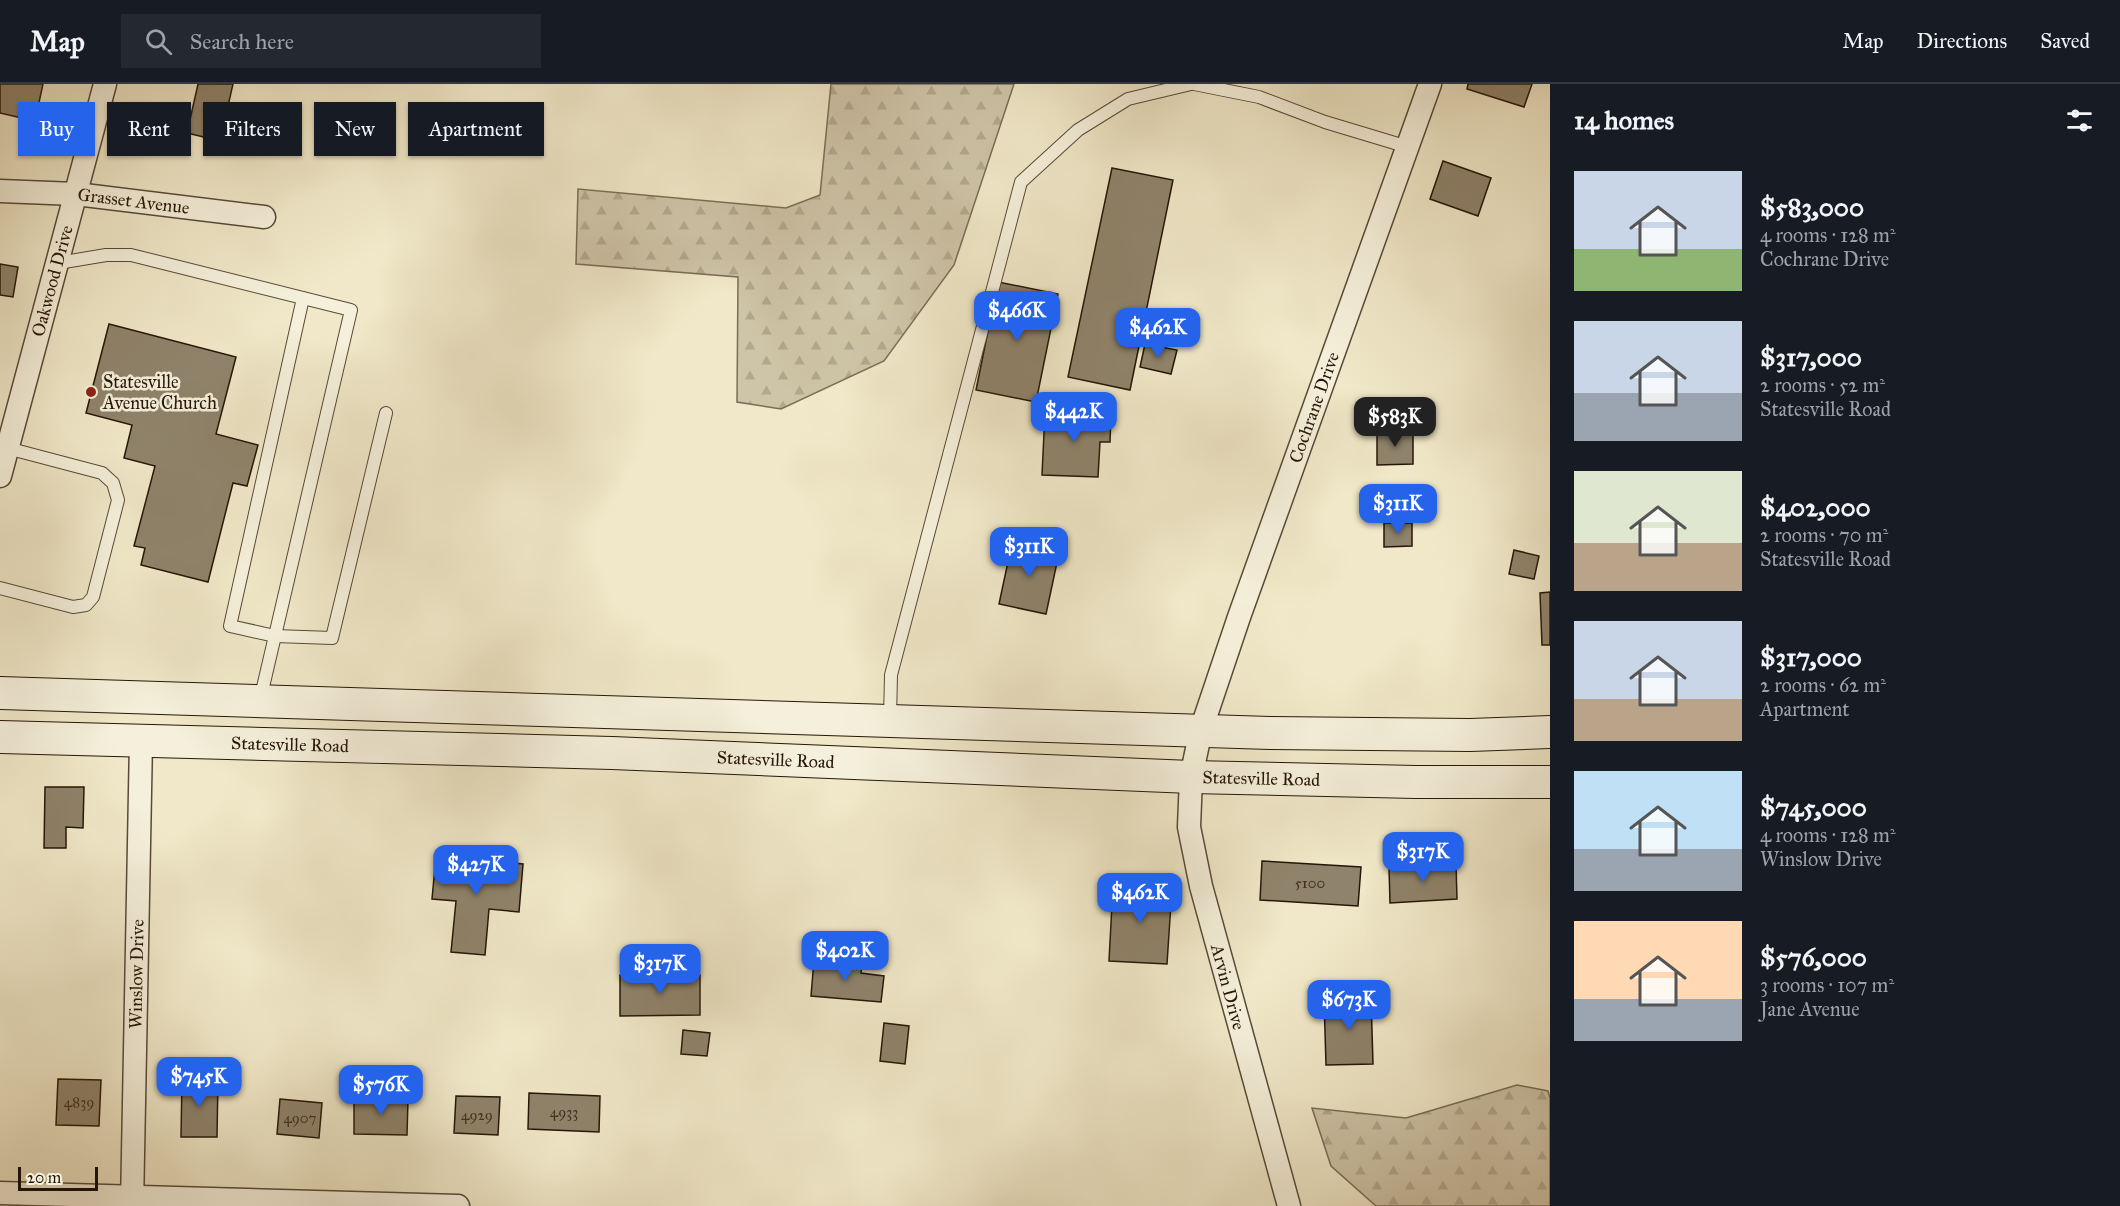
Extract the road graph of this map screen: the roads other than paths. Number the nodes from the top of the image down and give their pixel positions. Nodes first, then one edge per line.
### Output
1 (105, 84) edge
2 (1192, 84) edge
3 (1430, 84) edge
4 (1408, 147) junction
5 (0, 191) edge
6 (76, 194) junction
7 (264, 217) dead end
8 (58, 263) junction
9 (303, 298) junction
10 (386, 413) dead end
11 (7, 448) junction
12 (0, 476) edge
13 (0, 588) edge
14 (275, 636) junction
15 (0, 693) edge
16 (260, 700) junction
17 (890, 719) junction
18 (1201, 729) junction
19 (1550, 732) edge
20 (0, 737) edge
21 (141, 740) junction
22 (1191, 777) junction
23 (1550, 782) edge
24 (0, 1193) edge
25 (132, 1201) edge
26 (458, 1206) edge
27 (1289, 1206) edge

1 - 6 street, Oakwood Drive
2 - 4 lane
2 - 17 lane
3 - 4 street, Cochrane Drive
4 - 18 street, Cochrane Drive
5 - 6 street, Grasset Avenue
6 - 7 street, Grasset Avenue
6 - 8 street, Oakwood Drive
8 - 9 lane
8 - 11 street, Oakwood Drive
9 - 14 lane
9 - 14 lane
10 - 14 lane
11 - 12 street, Oakwood Drive
11 - 13 lane
14 - 16 lane
15 - 16 main road
16 - 17 main road
17 - 18 main road
18 - 19 main road
18 - 22 street, Arvin Drive
20 - 21 main road, Statesville Road
21 - 22 main road, Statesville Road
21 - 25 street, Winslow Drive
22 - 23 main road, Statesville Road
22 - 27 street, Arvin Drive
24 - 25 street
25 - 26 street

